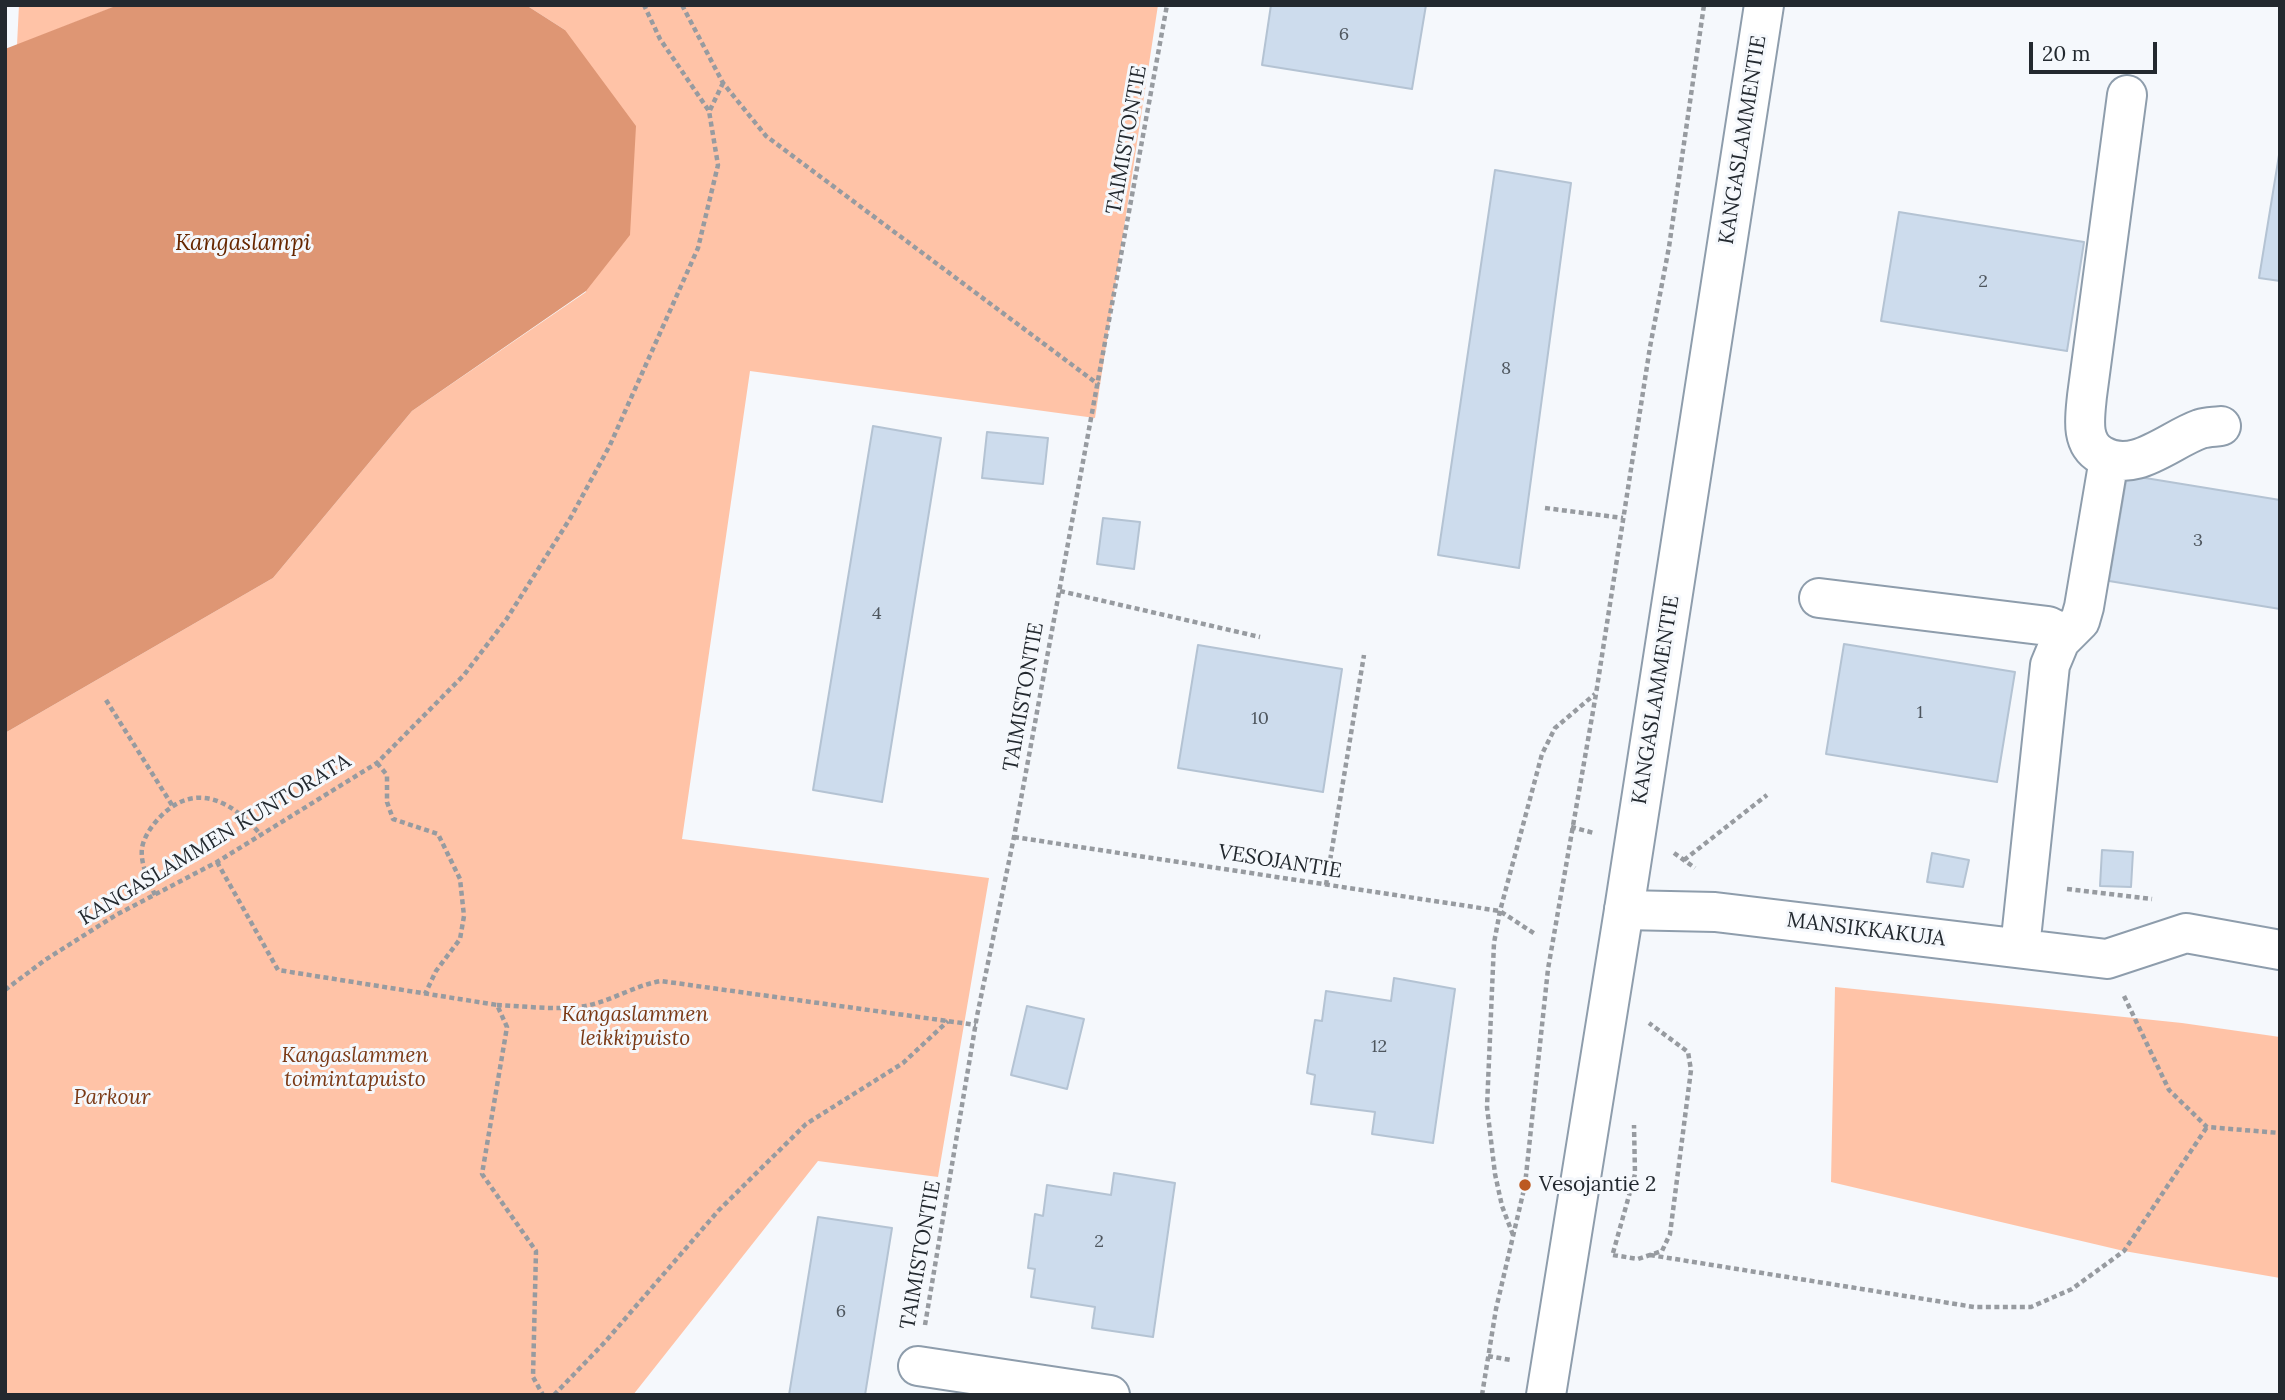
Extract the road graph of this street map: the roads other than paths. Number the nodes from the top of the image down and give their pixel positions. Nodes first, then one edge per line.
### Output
1 (1764, 5) edge
2 (2127, 95) dead end
3 (2221, 426) dead end
4 (2109, 460) junction
5 (1819, 598) dead end
6 (2066, 635) junction
7 (1624, 909) junction
8 (2020, 948) junction
9 (2280, 950) edge
10 (918, 1366) road end
11 (1110, 1395) edge
12 (1546, 1395) edge

1 - 7 street, KANGASLAMMENTIE
2 - 4 street
3 - 4 street
4 - 6 street
5 - 6 street
6 - 8 street
7 - 8 street, MANSIKKAKUJA
7 - 12 street, KANGASLAMMENTIE
8 - 9 street, MANSIKKAKUJA
10 - 11 street

